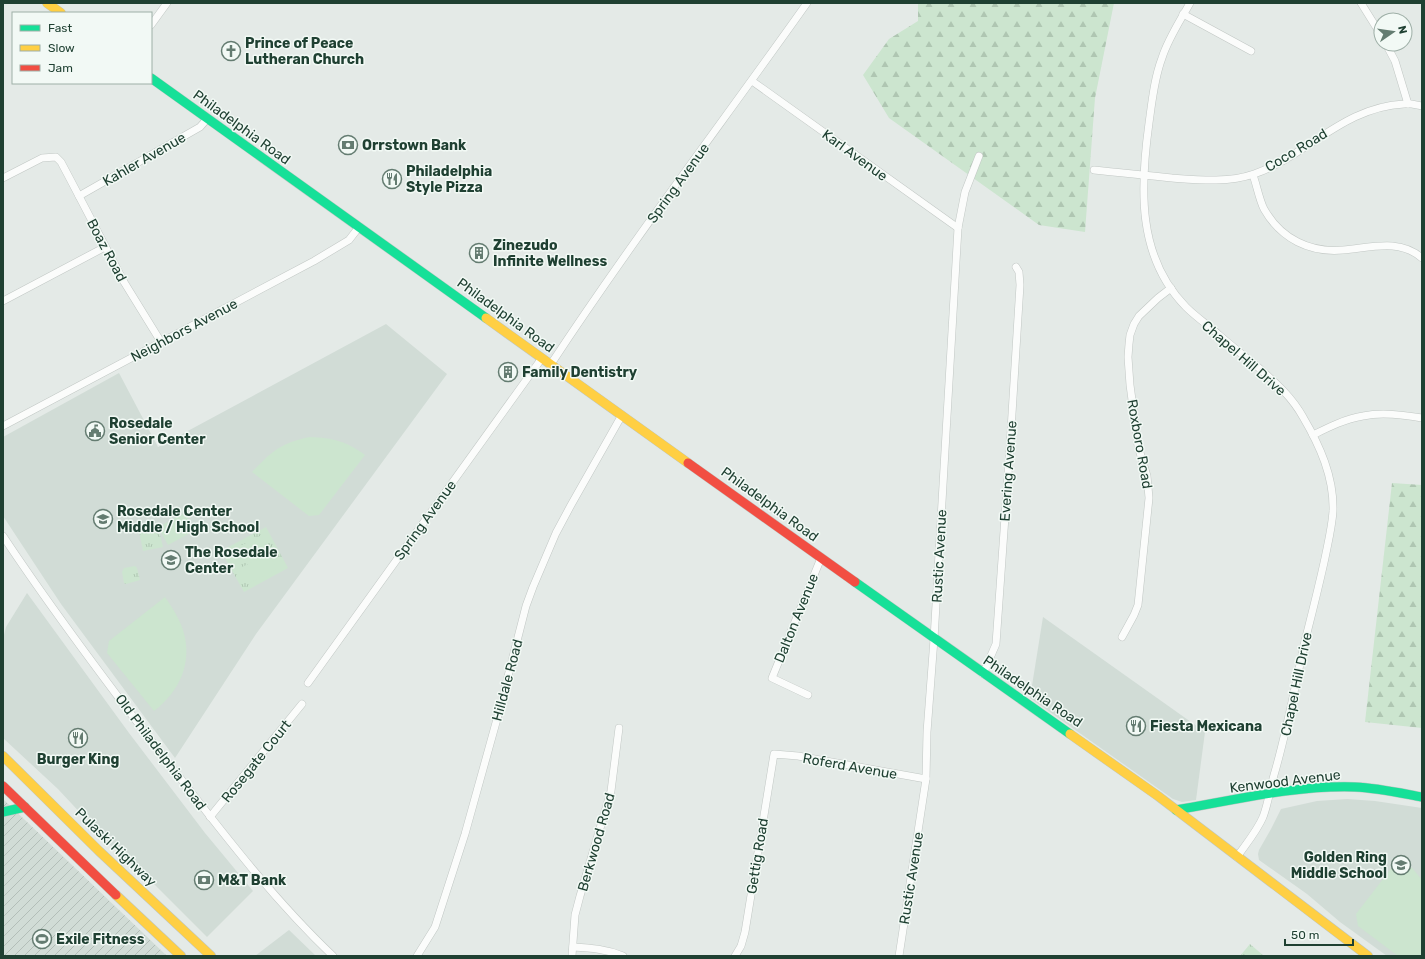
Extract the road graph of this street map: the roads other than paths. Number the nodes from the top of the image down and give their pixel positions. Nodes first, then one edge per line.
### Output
1 (47, 3) edge
2 (167, 3) edge
3 (807, 3) edge
4 (1190, 3) edge
5 (1361, 3) edge
6 (60, 12) edge
7 (1183, 14) junction
8 (1373, 22) edge
9 (152, 24) edge
10 (1251, 51) dead end
11 (1390, 52) edge
12 (152, 79) edge
13 (752, 81) junction
14 (1408, 104) junction
15 (1422, 106) edge
16 (207, 119) junction
17 (979, 156) dead end
18 (1094, 170) dead end
19 (1253, 174) junction
20 (1144, 175) junction
21 (3, 178) edge
22 (79, 196) junction
23 (359, 227) junction
24 (958, 228) junction
25 (106, 247) junction
26 (1422, 258) edge
27 (1016, 267) dead end
28 (1171, 288) junction
29 (3, 301) edge
30 (161, 342) junction
31 (542, 358) junction
32 (551, 364) junction
33 (622, 415) junction
34 (1422, 418) edge
35 (3, 426) edge
36 (1313, 435) junction
37 (3, 536) edge
38 (821, 558) junction
39 (1122, 637) dead end
40 (934, 639) junction
41 (983, 674) junction
42 (308, 683) dead end
43 (808, 696) dead end
44 (302, 704) dead end
45 (620, 728) dead end
46 (774, 754) joint
47 (3, 756) edge
48 (926, 779) junction
49 (3, 786) edge
50 (1269, 794) junction
51 (1422, 797) edge
52 (25, 807) junction
53 (1176, 810) junction
54 (3, 812) edge
55 (210, 817) junction
56 (1237, 857) junction
57 (573, 947) junction
58 (181, 956) edge
59 (211, 956) edge
60 (333, 956) edge
61 (417, 956) edge
62 (572, 956) edge
63 (623, 956) edge
64 (735, 956) edge
65 (899, 956) edge
66 (1368, 956) edge

1 - 6 main road
2 - 9 street
3 - 13 street, Spring Avenue
4 - 7 street, Chapel Hill Drive
5 - 8 street
7 - 10 street
7 - 20 street, Chapel Hill Drive
11 - 14 street
12 - 16 main road, Philadelphia Road
13 - 24 street, Karl Avenue
13 - 32 street, Spring Avenue
14 - 15 street, Coco Road
14 - 19 street, Coco Road
16 - 22 street, Kahler Avenue
16 - 23 main road, Philadelphia Road
17 - 24 street, Rustic Avenue
18 - 20 street, Coco Road
19 - 20 street, Coco Road
19 - 26 street
20 - 28 street, Chapel Hill Drive
21 - 22 street, Boaz Road
22 - 25 street, Boaz Road
23 - 30 street, Neighbors Avenue
23 - 31 main road, Philadelphia Road
24 - 40 street, Rustic Avenue
25 - 29 street
25 - 30 street, Boaz Road
27 - 41 street, Evering Avenue
28 - 36 street, Chapel Hill Drive
28 - 39 street, Roxboro Road
30 - 35 street, Neighbors Avenue
31 - 32 main road, Philadelphia Road
31 - 42 street, Spring Avenue
32 - 33 main road, Philadelphia Road
33 - 38 main road, Philadelphia Road
33 - 61 street, Hilldale Road
34 - 36 street
36 - 50 street, Chapel Hill Drive
37 - 55 street, Old Philadelphia Road
38 - 40 main road, Philadelphia Road
38 - 43 street, Dalton Avenue
40 - 41 main road, Philadelphia Road
40 - 48 street, Rustic Avenue
41 - 53 main road, Philadelphia Road
44 - 55 street, Rosegate Court
45 - 57 street, Berkwood Road
46 - 48 street, Roferd Avenue
46 - 64 street, Gettig Road
47 - 59 main road, Pulaski Highway
48 - 65 street, Rustic Avenue
49 - 52 main road
50 - 51 main road, Kenwood Avenue
50 - 53 main road, Kenwood Avenue
50 - 56 street, Chapel Hill Drive
52 - 54 main road
52 - 58 main road
53 - 56 main road, Philadelphia Road
55 - 60 street, Old Philadelphia Road
56 - 66 main road, Philadelphia Road
57 - 62 street, Berkwood Road
57 - 63 street

